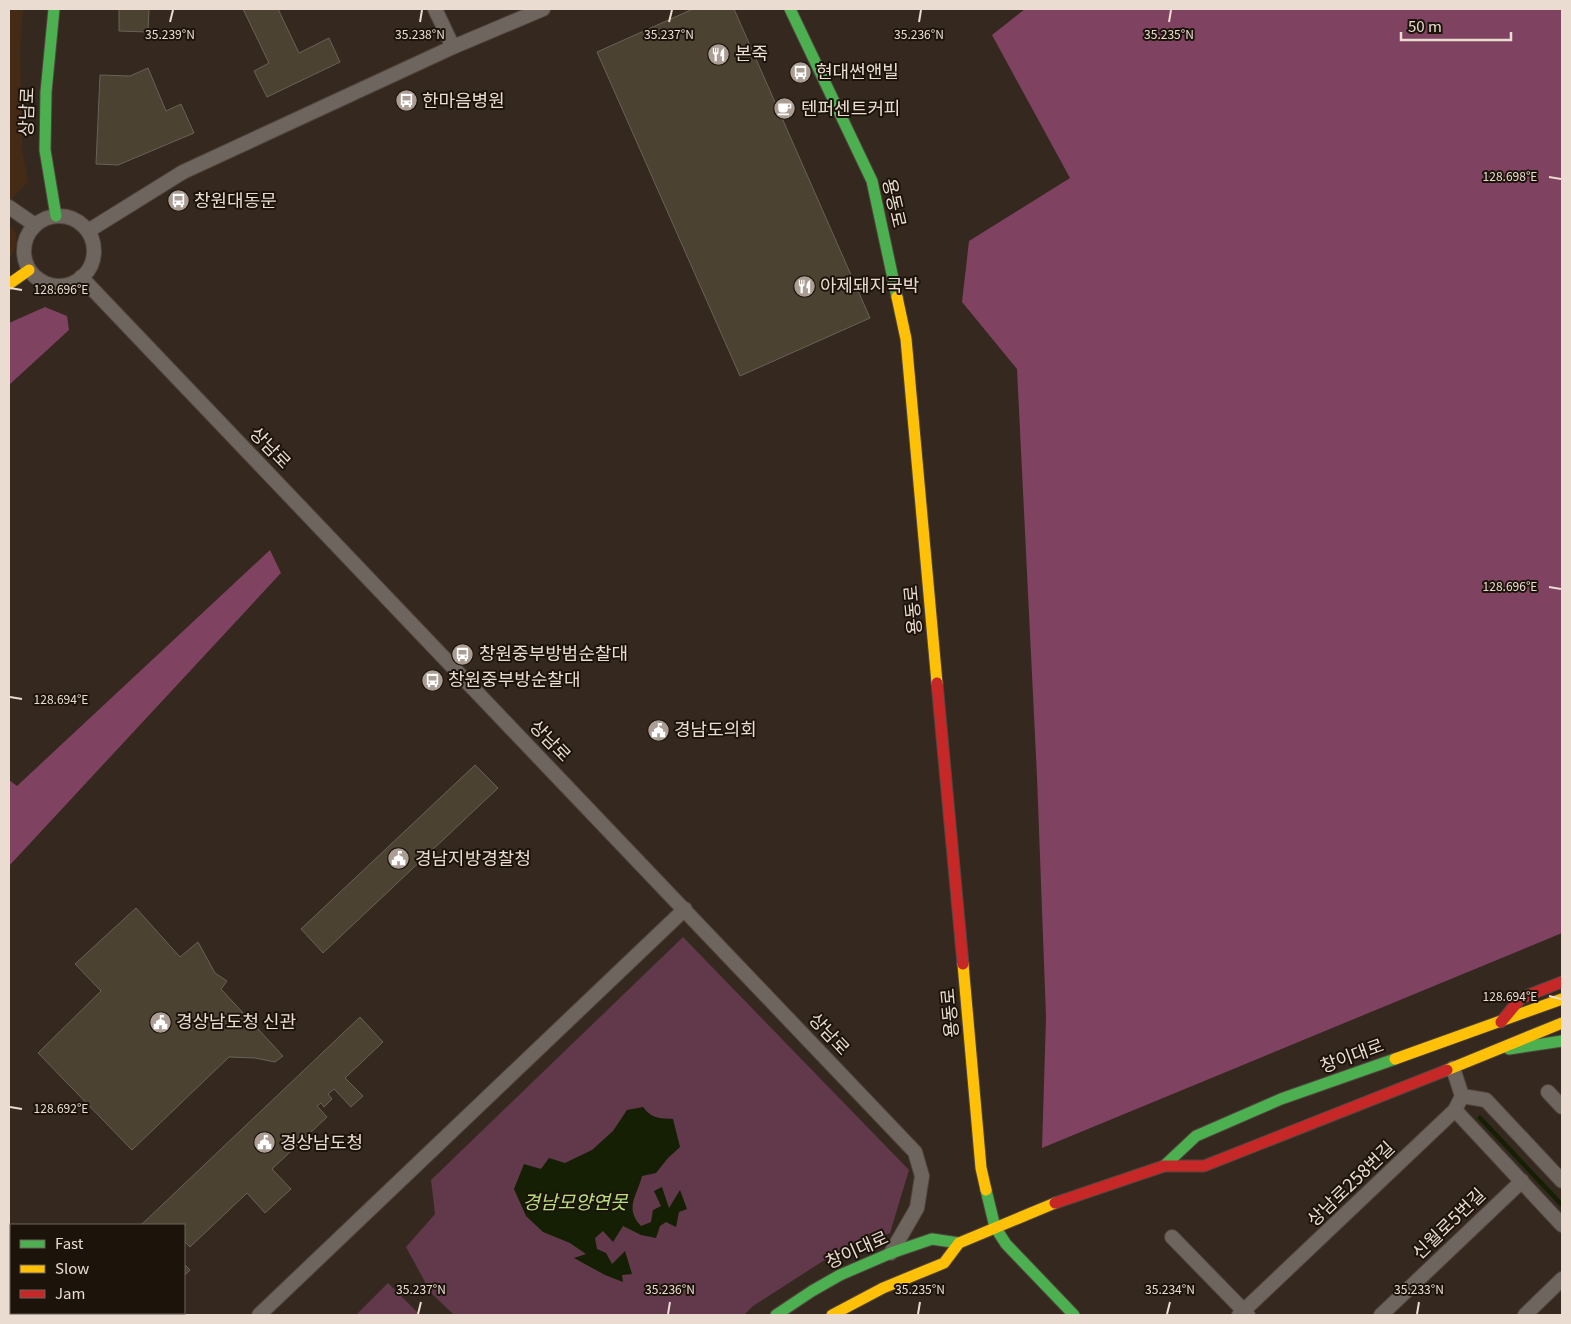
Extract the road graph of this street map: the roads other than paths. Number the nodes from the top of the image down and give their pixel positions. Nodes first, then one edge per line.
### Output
1 (54, 9) edge
2 (435, 9) edge
3 (543, 9) edge
4 (790, 9) edge
5 (453, 47) junction
6 (9, 207) edge
7 (56, 216) junction
8 (35, 225) junction
9 (88, 231) junction
10 (29, 270) junction
11 (81, 278) junction
12 (9, 284) edge
13 (685, 909) junction
14 (1562, 982) edge
15 (1562, 999) edge
16 (1501, 1022) junction
17 (1562, 1023) edge
18 (1562, 1041) edge
19 (1495, 1051) junction
20 (1453, 1068) junction
21 (1548, 1092) dead end
22 (1462, 1096) junction
23 (1562, 1107) edge
24 (1455, 1110) junction
25 (1164, 1166) junction
26 (1522, 1181) junction
27 (1562, 1181) edge
28 (1562, 1225) edge
29 (995, 1227) junction
30 (1172, 1237) dead end
31 (959, 1243) junction
32 (891, 1253) junction
33 (1562, 1278) edge
34 (1244, 1314) edge
35 (258, 1315) edge
36 (776, 1315) edge
37 (832, 1315) edge
38 (1074, 1315) edge
39 (1381, 1315) edge
40 (1525, 1315) edge

1 - 7 main road, 상남로
2 - 5 street
3 - 5 street
4 - 29 main road, 용동로
5 - 9 street
6 - 8 street
7 - 8 street
7 - 9 street
8 - 10 street
9 - 11 street
10 - 11 street
10 - 12 main road
11 - 13 street, 상남로
13 - 32 street, 상남로
13 - 35 street
14 - 16 main road
15 - 16 main road, 창이대로
16 - 25 main road, 창이대로
17 - 19 main road, 창이대로
18 - 19 main road
19 - 20 main road, 창이대로
20 - 22 street
20 - 25 main road, 창이대로
21 - 23 street
22 - 24 street, 상남로258번길
22 - 27 street
24 - 26 street
24 - 34 street, 상남로258번길
25 - 29 main road, 창이대로
26 - 28 street
26 - 39 street, 신월로5번길
29 - 31 main road, 창이대로
29 - 38 main road
30 - 34 street
31 - 32 main road, 창이대로
31 - 37 main road, 창이대로
32 - 36 main road, 창이대로
33 - 40 street

